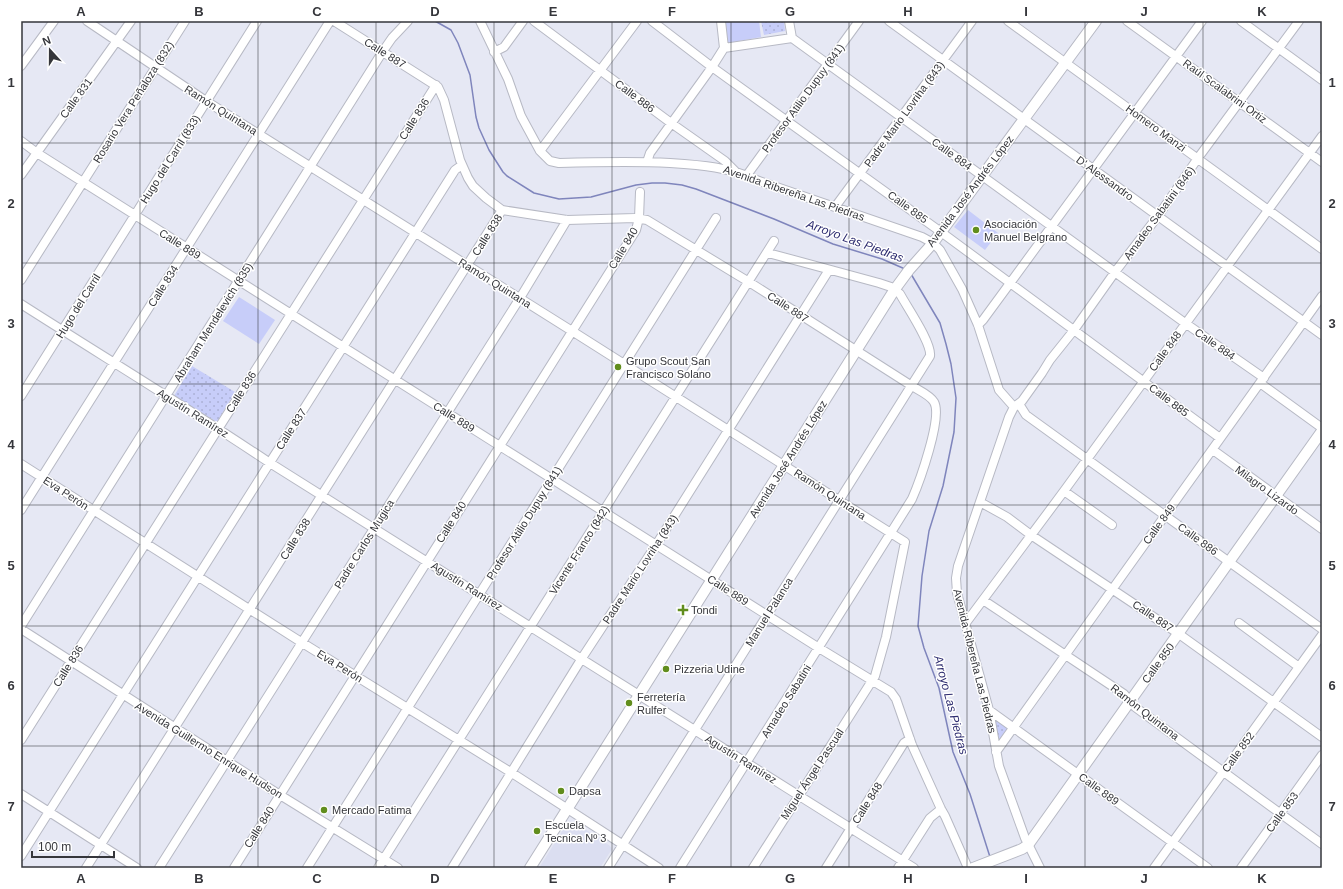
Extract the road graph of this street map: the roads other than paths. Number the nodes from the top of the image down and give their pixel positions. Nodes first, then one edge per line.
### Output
1 (54, 21) edge
2 (87, 21) edge
3 (131, 21) edge
4 (185, 21) edge
5 (257, 21) edge
6 (330, 21) edge
7 (334, 21) edge
8 (408, 21) edge
9 (480, 21) edge
10 (523, 21) edge
11 (534, 21) edge
12 (637, 21) edge
13 (652, 21) edge
14 (721, 21) edge
15 (789, 21) edge
16 (859, 21) edge
17 (889, 21) edge
18 (972, 21) edge
19 (1008, 21) edge
20 (1096, 21) edge
21 (1127, 21) edge
22 (1202, 21) edge
23 (1241, 21) edge
24 (1299, 21) edge
25 (792, 38) junction
26 (116, 42) junction
27 (724, 48) junction
28 (1279, 49) junction
29 (383, 52) junction
30 (494, 52) junction
31 (1176, 56) junction
32 (942, 60) junction
33 (1066, 62) junction
34 (829, 63) junction
35 (21, 66) edge
36 (155, 67) junction
37 (712, 67) junction
38 (600, 70) junction
39 (1322, 80) edge
40 (436, 85) junction
41 (206, 101) junction
42 (1239, 102) junction
43 (1135, 114) junction
44 (902, 117) junction
45 (786, 120) junction
46 (1024, 120) junction
47 (671, 123) junction
48 (259, 134) junction
49 (1322, 136) edge
50 (21, 141) edge
51 (540, 151) junction
52 (37, 153) junction
53 (1310, 153) junction
54 (1198, 158) junction
55 (647, 162) junction
56 (1322, 162) edge
57 (462, 165) junction
58 (311, 166) junction
59 (1093, 170) junction
60 (735, 171) junction
61 (861, 173) junction
62 (21, 175) edge
63 (747, 175) junction
64 (982, 176) junction
65 (82, 182) junction
66 (640, 192) dead end
67 (363, 199) junction
68 (835, 207) junction
69 (502, 210) junction
70 (1268, 210) junction
71 (135, 216) junction
72 (1158, 216) junction
73 (639, 218) junction
74 (716, 218) dead end
75 (567, 220) junction
76 (1052, 226) junction
77 (941, 232) junction
78 (416, 233) junction
79 (774, 241) dead end
80 (931, 246) junction
81 (187, 249) junction
82 (1322, 249) edge
83 (696, 250) junction
84 (768, 253) junction
85 (468, 265) junction
86 (1226, 266) junction
87 (829, 270) junction
88 (1115, 272) junction
89 (21, 280) edge
90 (238, 281) junction
91 (749, 282) junction
92 (1010, 283) junction
93 (895, 289) junction
94 (1322, 296) edge
95 (520, 298) junction
96 (21, 304) edge
97 (291, 314) junction
98 (801, 315) junction
99 (1304, 322) junction
100 (1185, 323) junction
101 (978, 324) junction
102 (63, 330) junction
103 (1074, 330) junction
104 (572, 331) junction
105 (1322, 335) edge
106 (344, 348) junction
107 (856, 351) junction
108 (114, 363) junction
109 (624, 364) junction
110 (394, 380) junction
111 (1143, 380) junction
112 (1262, 380) junction
113 (912, 386) junction
114 (21, 396) edge
115 (166, 397) junction
116 (676, 397) junction
117 (1017, 405) junction
118 (447, 413) junction
119 (218, 428) junction
120 (1322, 428) edge
121 (727, 430) junction
122 (1322, 431) edge
123 (1220, 438) junction
124 (500, 446) junction
125 (1212, 450) junction
126 (1086, 458) junction
127 (270, 462) junction
128 (21, 464) edge
129 (784, 465) junction
130 (42, 477) junction
131 (552, 478) junction
132 (1064, 491) junction
133 (323, 495) junction
134 (1276, 497) junction
135 (840, 500) junction
136 (980, 502) junction
137 (21, 510) edge
138 (94, 511) junction
139 (603, 512) junction
140 (1165, 516) junction
141 (1112, 525) dead end
142 (374, 528) junction
143 (1322, 529) edge
144 (890, 533) junction
145 (1031, 535) junction
146 (145, 544) junction
147 (656, 545) junction
148 (427, 560) junction
149 (1230, 562) junction
150 (198, 577) junction
151 (712, 580) junction
152 (1112, 590) junction
153 (479, 594) junction
154 (983, 600) junction
155 (250, 610) junction
156 (767, 615) junction
157 (1239, 623) dead end
158 (965, 624) junction
159 (531, 627) junction
160 (21, 628) edge
161 (1322, 629) edge
162 (1179, 634) junction
163 (1322, 635) edge
164 (301, 642) junction
165 (819, 648) junction
166 (1066, 654) junction
167 (582, 658) junction
168 (71, 661) junction
169 (1299, 667) junction
170 (355, 676) junction
171 (872, 681) junction
172 (639, 695) junction
173 (124, 696) junction
174 (1129, 701) junction
175 (1274, 702) junction
176 (406, 708) junction
177 (989, 710) junction
178 (1013, 727) junction
179 (176, 728) junction
180 (694, 730) junction
181 (1322, 737) edge
182 (910, 739) junction
183 (21, 740) edge
184 (459, 741) junction
185 (996, 752) junction
186 (1322, 756) edge
187 (228, 761) junction
188 (746, 763) junction
189 (1224, 772) junction
190 (512, 773) junction
191 (1078, 774) junction
192 (21, 794) edge
193 (280, 795) junction
194 (799, 795) junction
195 (567, 809) junction
196 (941, 810) junction
197 (49, 812) junction
198 (1281, 814) junction
199 (333, 827) junction
200 (851, 829) junction
201 (1173, 842) junction
202 (101, 844) junction
203 (1322, 844) edge
204 (622, 845) junction
205 (1028, 845) junction
206 (21, 856) edge
207 (384, 859) junction
208 (902, 860) junction
209 (977, 866) edge
210 (86, 868) edge
211 (137, 868) edge
212 (159, 868) edge
213 (234, 868) edge
214 (307, 868) edge
215 (378, 868) edge
216 (398, 868) edge
217 (452, 868) edge
218 (530, 868) edge
219 (608, 868) edge
220 (659, 868) edge
221 (680, 868) edge
222 (753, 868) edge
223 (826, 868) edge
224 (898, 868) edge
225 (914, 868) edge
226 (968, 868) edge
227 (1040, 868) edge
228 (1154, 868) edge
229 (1208, 868) edge
230 (1241, 868) edge

1 - 35 street
2 - 26 street, Ramón Quintana
3 - 26 street, Calle 831
4 - 36 street, Rosario Vera Peñaloza (832)
5 - 41 street, Hugo del Carril (833)
6 - 48 street, Calle 834
7 - 29 street, Calle 887
8 - 29 street, Abraham Mendelevich (835)
9 - 30 street, Avenida Ribereña Las Piedras
10 - 30 street
11 - 38 street, Calle 886
12 - 38 street
13 - 37 street, Calle 885
14 - 27 street
15 - 25 street
16 - 34 street, Profesor Atilio Dupuy (841)
17 - 32 street, D' Alessandro
18 - 32 street, Padre Mario Lovriha (843)
19 - 33 street, Homero Manzi
20 - 33 main road, Avenida José Andrés López
21 - 31 street, Raúl Scalabrini Ortiz
22 - 31 street
23 - 28 street
24 - 28 street, Amadeo Sabatini (846)
25 - 27 street
25 - 34 street, Calle 884
26 - 36 street, Ramón Quintana
26 - 52 street, Calle 831
27 - 37 street
28 - 39 street
28 - 42 street, Amadeo Sabatini (846)
29 - 40 street, Calle 887
29 - 58 street, Abraham Mendelevich (835)
30 - 51 street, Avenida Ribereña Las Piedras
31 - 42 street, Raúl Scalabrini Ortiz
31 - 43 street
32 - 44 street, Padre Mario Lovriha (843)
32 - 46 street, D' Alessandro
33 - 43 street, Homero Manzi
33 - 46 main road, Avenida José Andrés López
34 - 44 street, Calle 884
34 - 45 street, Profesor Atilio Dupuy (841)
36 - 41 street, Ramón Quintana
36 - 65 street, Rosario Vera Peñaloza (832)
37 - 45 street, Calle 885
37 - 47 street
38 - 47 street, Calle 886
38 - 51 street
40 - 57 street
40 - 67 street, Calle 836
41 - 48 street, Ramón Quintana
41 - 71 street, Hugo del Carril (833)
42 - 53 street, Raúl Scalabrini Ortiz
42 - 54 street, Amadeo Sabatini (846)
43 - 54 street, Homero Manzi
43 - 59 street
44 - 61 street, Padre Mario Lovriha (843)
44 - 64 street, Calle 884
45 - 61 street, Calle 885
45 - 63 street, Profesor Atilio Dupuy (841)
46 - 59 street, D' Alessandro
46 - 64 main road, Avenida José Andrés López
47 - 55 street
47 - 60 street, Calle 886
48 - 58 street, Ramón Quintana
48 - 81 street, Calle 834
49 - 53 street, Calle 848
50 - 52 street, Calle 889
51 - 55 street, Avenida Ribereña Las Piedras
52 - 62 street, Calle 831
52 - 65 street, Calle 889
53 - 56 street, Raúl Scalabrini Ortiz
53 - 70 street, Calle 848
54 - 70 street, Homero Manzi
54 - 72 street, Amadeo Sabatini (846)
55 - 60 street, Avenida Ribereña Las Piedras
57 - 69 street
57 - 78 street, Calle 837
58 - 67 street, Ramón Quintana
58 - 90 street, Abraham Mendelevich (835)
59 - 72 street, D' Alessandro
59 - 76 street
60 - 63 street, Avenida Ribereña Las Piedras
61 - 68 street, Padre Mario Lovriha (843)
61 - 77 street, Calle 885
63 - 68 street, Avenida Ribereña Las Piedras
64 - 76 street, Calle 884
64 - 77 main road, Avenida José Andrés López
65 - 71 street, Calle 889
65 - 89 street, Rosario Vera Peñaloza (832)
66 - 73 street, Calle 840
67 - 78 street, Ramón Quintana
67 - 97 street, Calle 836
68 - 80 street, Avenida Ribereña Las Piedras
69 - 75 street
69 - 85 street, Calle 838
70 - 82 street, Homero Manzi
70 - 86 street, Calle 848
71 - 81 street, Calle 889
71 - 102 street, Hugo del Carril
72 - 86 street, D' Alessandro
72 - 88 street, Amadeo Sabatini (846)
73 - 75 street
73 - 83 street, Calle 887
73 - 104 street, Calle 840
74 - 83 street, Profesor Atilio Dupuy (841)
75 - 95 street, Padre Carlos Mugica
76 - 88 street, Calle 884
76 - 92 street
77 - 80 main road, Avenida José Andrés López
77 - 92 street, Calle 885
78 - 85 street, Ramón Quintana
78 - 106 street, Calle 837
79 - 84 street, Vicente Franco (842)
80 - 93 main road, Avenida José Andrés López
80 - 101 street, Avenida Ribereña Las Piedras
81 - 90 street, Calle 889
81 - 108 street, Calle 834
83 - 91 street, Calle 887
83 - 109 street, Profesor Atilio Dupuy (841)
84 - 87 street
84 - 91 street, Vicente Franco (842)
85 - 95 street, Ramón Quintana
85 - 110 street, Calle 838
86 - 99 street, D' Alessandro
86 - 100 street, Calle 848
87 - 93 street
87 - 98 street, Padre Mario Lovriha (843)
88 - 100 street, Calle 884
88 - 103 street, Amadeo Sabatini (846)
90 - 97 street, Calle 889
90 - 115 street, Abraham Mendelevich (835)
91 - 98 street, Calle 887
91 - 116 street, Vicente Franco (842)
92 - 101 street
92 - 103 street, Calle 885
93 - 107 main road, Avenida José Andrés López
93 - 113 street, Manuel Palanca
94 - 99 street, Calle 849
95 - 104 street, Ramón Quintana
95 - 118 street, Padre Carlos Mugica
96 - 102 street, Agustín Ramírez
97 - 106 street, Calle 889
97 - 119 street, Calle 836
98 - 107 street, Calle 887
98 - 121 street, Padre Mario Lovriha (843)
99 - 105 street, D' Alessandro
99 - 112 street, Calle 849
100 - 111 street, Calle 848
100 - 112 street, Calle 884
101 - 117 street, Avenida Ribereña Las Piedras
102 - 108 street, Agustín Ramírez
102 - 114 street, Hugo del Carril
103 - 111 street, Calle 885
103 - 117 street, Amadeo Sabatini (846)
104 - 109 street, Ramón Quintana
104 - 124 street, Calle 840
106 - 110 street, Calle 889
106 - 127 street, Calle 837
107 - 113 street, Calle 887
107 - 129 main road, Avenida José Andrés López
108 - 115 street, Agustín Ramírez
108 - 130 street, Calle 834
109 - 116 street, Ramón Quintana
109 - 131 street, Profesor Atilio Dupuy (841)
110 - 118 street, Calle 889
110 - 133 street, Calle 838
111 - 123 street, Calle 885
111 - 126 street, Calle 848
112 - 120 street, Calle 884
112 - 123 street, Calle 849
113 - 135 street, Manuel Palanca
113 - 144 street, Calle 887
115 - 119 street, Agustín Ramírez
115 - 138 street, Abraham Mendelevich (835)
116 - 121 street, Ramón Quintana
116 - 139 street, Vicente Franco (842)
117 - 126 street, Calle 886
117 - 136 street, Avenida Ribereña Las Piedras
118 - 124 street, Calle 889
118 - 142 street, Padre Carlos Mugica
119 - 127 street, Agustín Ramírez
119 - 146 street, Calle 836
121 - 129 street, Ramón Quintana
121 - 147 street, Padre Mario Lovriha (843)
122 - 134 main road, Calle 850
123 - 125 street, Calle 849
124 - 131 street, Calle 889
124 - 148 street, Calle 840
125 - 134 street, Milagro Lizardo
125 - 140 street, Calle 849
126 - 132 street, Calle 848
126 - 140 street, Calle 886
127 - 133 street, Agustín Ramírez
127 - 150 street, Calle 837
128 - 130 street, Eva Perón
129 - 135 street, Ramón Quintana
129 - 151 main road, Avenida José Andrés López
130 - 137 street, Calle 834
130 - 138 street, Eva Perón
131 - 139 street, Calle 889
131 - 153 street, Profesor Atilio Dupuy (841)
132 - 141 street
132 - 145 street, Calle 848
133 - 142 street, Agustín Ramírez
133 - 155 street, Calle 838
134 - 143 street, Milagro Lizardo
134 - 149 main road, Calle 850
135 - 144 street, Ramón Quintana
135 - 156 street, Manuel Palanca
136 - 145 street, Calle 887
136 - 158 street, Avenida Ribereña Las Piedras
138 - 146 street, Eva Perón
138 - 160 street, Abraham Mendelevich (835)
139 - 147 street, Calle 889
139 - 159 street, Vicente Franco (842)
140 - 149 street, Calle 886
140 - 152 street, Calle 849
142 - 148 street, Agustín Ramírez
142 - 164 street, Padre Carlos Mugica
144 - 165 street, Amadeo Sabatini
144 - 171 street, Ramón Quintana
145 - 152 street, Calle 887
145 - 154 street, Calle 848
146 - 150 street, Eva Perón
146 - 168 street, Calle 836
147 - 151 street, Calle 889
147 - 167 street, Padre Mario Lovriha (843)
148 - 153 street, Agustín Ramírez
148 - 170 street, Calle 840
149 - 161 street, Calle 886
149 - 162 main road, Calle 850
150 - 155 street, Eva Perón
150 - 173 street, Calle 837
151 - 156 street, Calle 889
151 - 172 main road, Avenida José Andrés López
152 - 162 street, Calle 887
152 - 166 street, Calle 849
153 - 159 street, Agustín Ramírez
153 - 176 street, Profesor Atilio Dupuy (841)
154 - 158 street, Calle 848
154 - 166 street, Ramón Quintana
155 - 164 street, Eva Perón
155 - 179 street, Calle 838
156 - 165 street, Calle 889
156 - 180 street, Manuel Palanca
157 - 169 street
158 - 177 street, Avenida Ribereña Las Piedras
159 - 167 street, Agustín Ramírez
159 - 184 street, Vicente Franco (842)
160 - 168 street, Avenida Guillermo Enrique Hudson
162 - 174 main road, Calle 850
162 - 175 street, Calle 887
163 - 169 street, Calle 852
164 - 170 street, Eva Perón
164 - 187 street, Padre Carlos Mugica
165 - 171 street, Calle 889
165 - 188 street, Amadeo Sabatini
166 - 174 street, Ramón Quintana
166 - 178 street, Calle 849
167 - 172 street, Agustín Ramírez
167 - 190 street, Padre Mario Lovriha (843)
168 - 173 street, Avenida Guillermo Enrique Hudson
168 - 183 street, Calle 836
169 - 175 street, Calle 852
170 - 176 street, Eva Perón
170 - 193 street, Calle 840
171 - 182 street, Calle 889
171 - 194 street, Miguel Ángel Pascual
172 - 180 street, Agustín Ramírez
172 - 195 main road, Avenida José Andrés López
173 - 179 street, Avenida Guillermo Enrique Hudson
173 - 197 street, Calle 837
174 - 189 street, Ramón Quintana
174 - 191 main road, Calle 850
175 - 181 street, Calle 887
175 - 189 street, Calle 852
176 - 184 street, Eva Perón
176 - 199 street, Profesor Atilio Dupuy (841)
177 - 178 street, Calle 889
177 - 185 street, Avenida Ribereña Las Piedras
178 - 185 street, Calle 849
178 - 191 street, Calle 889
179 - 187 street, Avenida Guillermo Enrique Hudson
179 - 202 street, Calle 838
180 - 188 street, Agustín Ramírez
180 - 204 street, Manuel Palanca
182 - 196 street
182 - 200 street, Calle 848
184 - 190 street, Eva Perón
184 - 207 street, Vicente Franco (842)
185 - 205 street, Avenida Ribereña Las Piedras
186 - 198 street, Calle 853
187 - 193 street, Avenida Guillermo Enrique Hudson
187 - 212 street, Padre Carlos Mugica
188 - 194 street, Agustín Ramírez
188 - 221 street, Amadeo Sabatini
189 - 198 street, Ramón Quintana
189 - 201 street, Calle 852
190 - 195 street, Eva Perón
190 - 217 street, Padre Mario Lovriha (843)
191 - 201 street, Calle 889
191 - 205 main road, Calle 850
192 - 197 street
193 - 199 street, Avenida Guillermo Enrique Hudson
193 - 213 street, Calle 840
194 - 200 street, Agustín Ramírez
194 - 222 street, Miguel Ángel Pascual
195 - 204 street, Eva Perón
195 - 218 main road, Avenida José Andrés López
196 - 208 street
196 - 226 street
197 - 202 street
197 - 206 street, Calle 837
198 - 203 street, Ramón Quintana
198 - 230 street, Calle 853
199 - 207 street, Avenida Guillermo Enrique Hudson
199 - 214 street, Profesor Atilio Dupuy (841)
200 - 208 street, Agustín Ramírez
200 - 223 street, Calle 848
201 - 228 street, Calle 852
201 - 229 street, Calle 889
202 - 210 street, Calle 838
202 - 211 street
204 - 219 street, Manuel Palanca
204 - 220 street, Eva Perón
205 - 209 main road
205 - 227 street, Avenida Ribereña Las Piedras
207 - 215 street, Vicente Franco (842)
207 - 216 street, Avenida Guillermo Enrique Hudson
208 - 224 street
208 - 225 street, Agustín Ramírez

